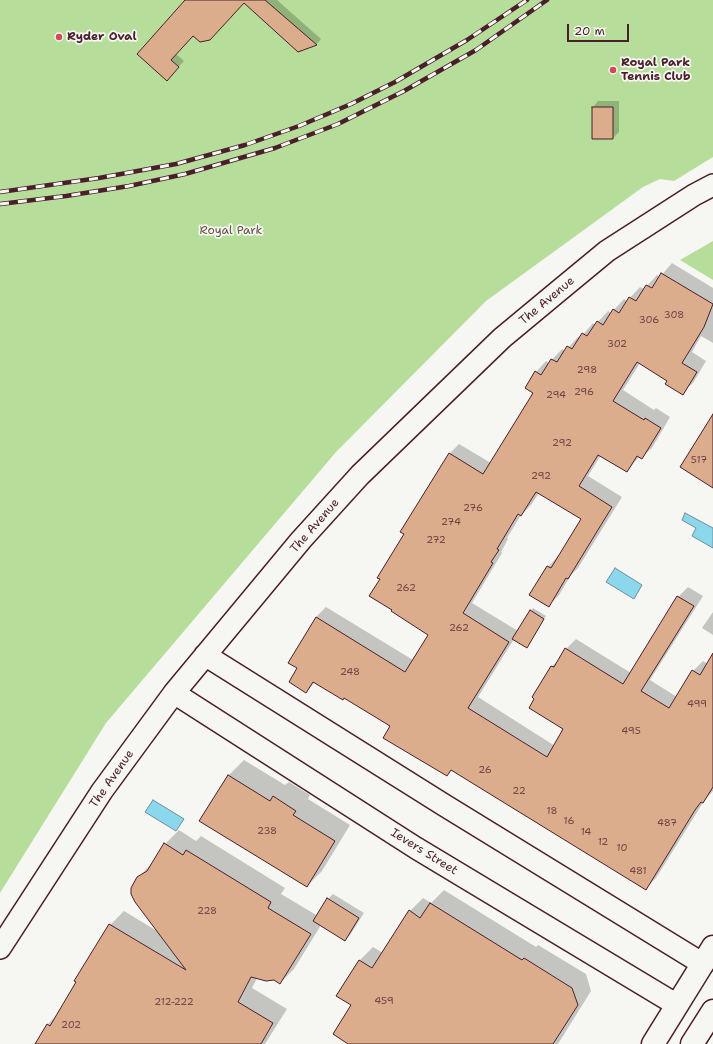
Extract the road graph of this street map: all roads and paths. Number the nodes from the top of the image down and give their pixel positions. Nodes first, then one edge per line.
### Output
1 (713, 185) edge
2 (205, 655) junction
3 (174, 693) junction
4 (0, 948) edge
5 (708, 955) edge
6 (677, 1005) junction
7 (713, 1011) edge
8 (653, 1044) edge
9 (692, 1044) edge

1 - 2 street, The Avenue
2 - 3 street, The Avenue
2 - 5 street
3 - 4 street, The Avenue
3 - 6 street, Ievers Street
5 - 6 highway
6 - 8 highway
7 - 9 highway

